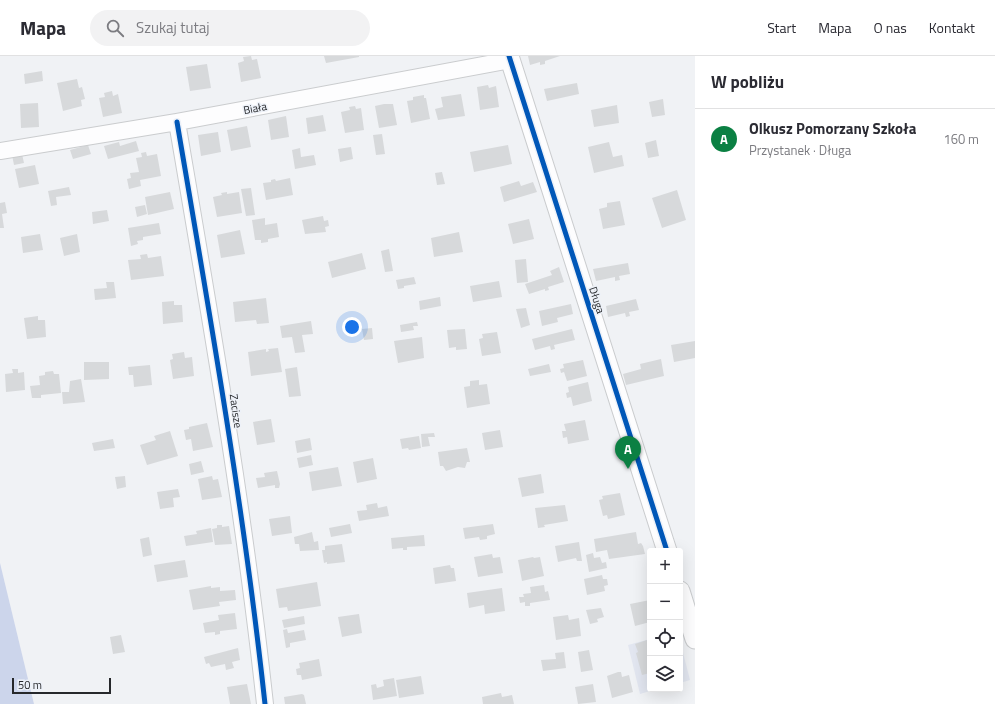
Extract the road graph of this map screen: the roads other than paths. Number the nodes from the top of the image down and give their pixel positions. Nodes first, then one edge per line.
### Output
1 (509, 58) edge
2 (177, 122) junction
3 (0, 151) edge
4 (666, 548) edge
5 (683, 601) edge
6 (695, 639) edge
7 (265, 704) edge

1 - 2 street, Biała
1 - 4 street, Długa
2 - 3 street, Biała
2 - 7 street, Zacisze
5 - 6 street

